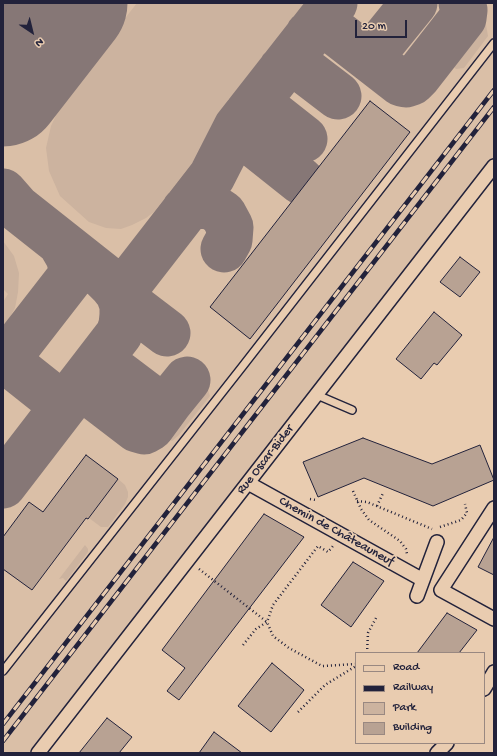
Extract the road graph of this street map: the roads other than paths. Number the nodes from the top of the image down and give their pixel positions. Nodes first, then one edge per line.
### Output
1 (494, 43) edge
2 (494, 166) edge
3 (317, 395) junction
4 (352, 410) dead end
5 (248, 483) junction
6 (494, 508) edge
7 (437, 542) dead end
8 (423, 580) junction
9 (417, 596) dead end
10 (494, 619) edge
11 (3, 671) edge
12 (494, 672) edge
13 (485, 687) edge
14 (446, 744) edge
15 (38, 753) edge
16 (437, 753) edge

1 - 11 lane
2 - 3 street, Rue Oscar-Bider
3 - 4 lane
3 - 5 street, Rue Oscar-Bider
5 - 8 street, Chemin de Châteauneuf
5 - 15 street, Rue Oscar-Bider
6 - 10 street
7 - 8 street
8 - 9 street
12 - 13 street
14 - 16 street

